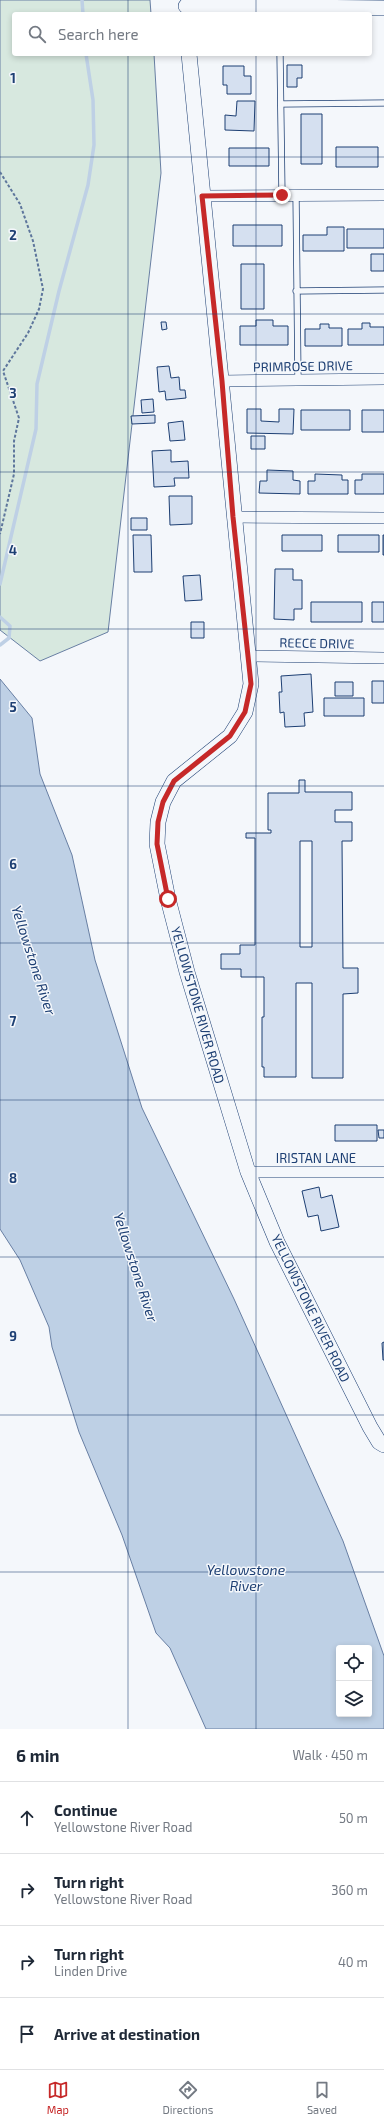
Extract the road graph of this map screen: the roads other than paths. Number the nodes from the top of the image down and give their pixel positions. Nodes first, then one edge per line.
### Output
1 (186, 7) edge
2 (384, 8) edge
3 (279, 10) edge
4 (189, 56) edge
5 (280, 56) edge
6 (384, 103) edge
7 (281, 104) junction
8 (282, 195) junction
9 (296, 195) junction
10 (384, 195) edge
11 (202, 196) junction
12 (384, 290) edge
13 (296, 291) junction
14 (384, 379) edge
15 (298, 380) junction
16 (222, 381) junction
17 (233, 517) junction
18 (384, 518) edge
19 (249, 656) junction
20 (384, 658) edge
21 (248, 1172) junction
22 (384, 1172) edge
23 (384, 1445) edge

1 - 3 street
2 - 3 street
4 - 11 street, YELLOWSTONE RIVER ROAD
5 - 7 lane
6 - 7 lane
7 - 8 lane
8 - 9 street
8 - 11 street
9 - 10 street
9 - 13 lane
11 - 16 street, YELLOWSTONE RIVER ROAD
12 - 13 lane
13 - 15 lane
14 - 15 street, PRIMROSE DRIVE
15 - 16 street, PRIMROSE DRIVE
16 - 17 street, YELLOWSTONE RIVER ROAD
17 - 18 street
17 - 19 street, YELLOWSTONE RIVER ROAD
19 - 20 street, REECE DRIVE
19 - 21 street, YELLOWSTONE RIVER ROAD
21 - 22 street, IRISTAN LANE
21 - 23 street, YELLOWSTONE RIVER ROAD

